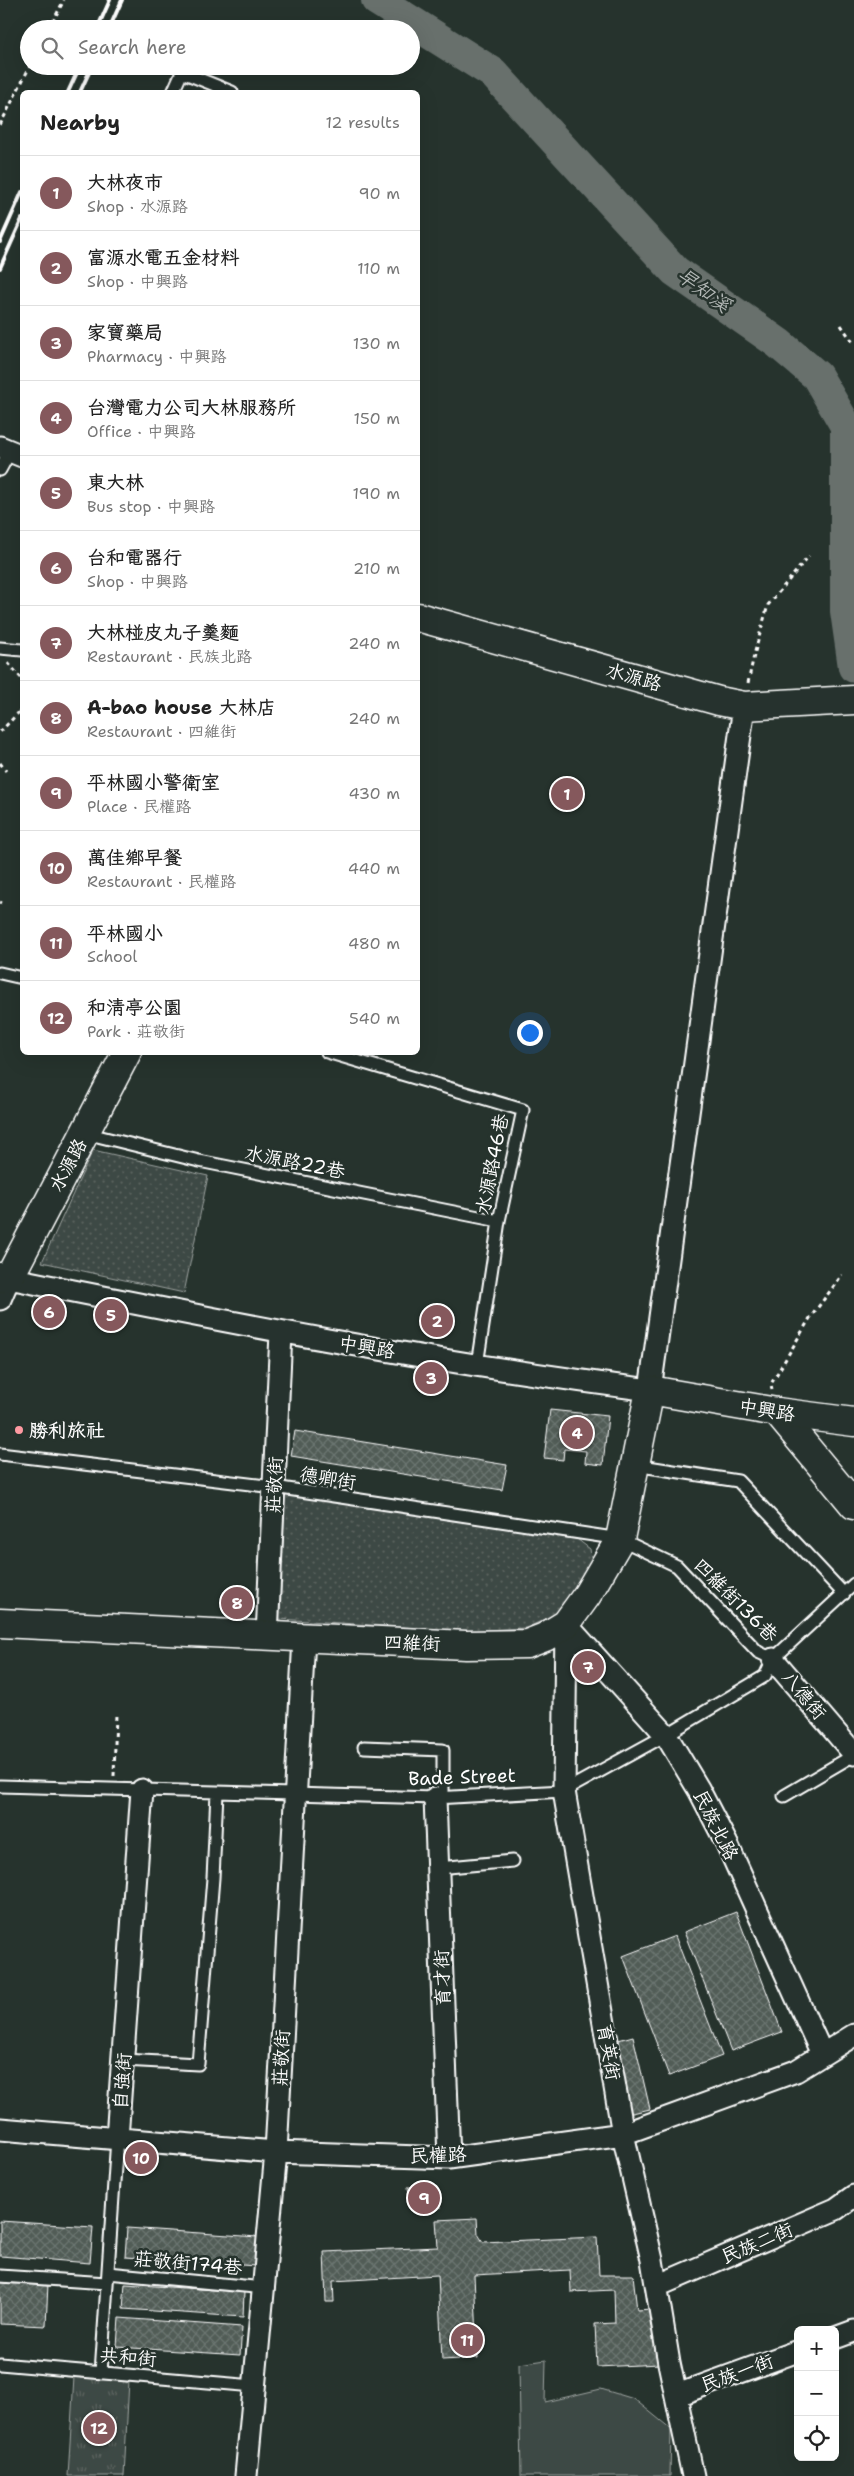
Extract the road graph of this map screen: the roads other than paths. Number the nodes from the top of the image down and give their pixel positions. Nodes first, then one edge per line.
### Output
1 (181, 75) edge
2 (190, 75) edge
3 (174, 90) edge
4 (227, 90) edge
5 (11, 451) edge
6 (0, 470) edge
7 (420, 618) edge
8 (0, 648) edge
9 (20, 650) edge
10 (841, 701) edge
11 (744, 706) junction
12 (0, 973) edge
13 (20, 978) edge
14 (125, 1055) edge
15 (337, 1055) edge
16 (85, 1133) junction
17 (498, 1220) junction
18 (3, 1285) edge
19 (281, 1333) junction
20 (477, 1365) junction
21 (650, 1390) junction
22 (777, 1412) junction
23 (854, 1422) edge
24 (0, 1454) edge
25 (635, 1465) junction
26 (274, 1487) junction
27 (854, 1505) edge
28 (620, 1539) junction
29 (854, 1584) edge
30 (844, 1594) junction
31 (0, 1623) edge
32 (566, 1624) junction
33 (267, 1636) junction
34 (304, 1638) junction
35 (774, 1659) junction
36 (666, 1735) junction
37 (364, 1747) dead end
38 (854, 1755) edge
39 (0, 1786) edge
40 (142, 1790) junction
41 (564, 1791) junction
42 (217, 1793) junction
43 (295, 1794) junction
44 (784, 1796) dead end
45 (438, 1798) junction
46 (513, 1861) dead end
47 (438, 1868) junction
48 (854, 2035) edge
49 (822, 2054) junction
50 (123, 2060) junction
51 (0, 2129) edge
52 (623, 2134) junction
53 (117, 2138) junction
54 (276, 2152) junction
55 (449, 2158) junction
56 (854, 2196) edge
57 (0, 2276) edge
58 (108, 2278) junction
59 (657, 2286) junction
60 (264, 2288) junction
61 (854, 2331) edge
62 (839, 2337) edge
63 (794, 2352) edge
64 (0, 2364) edge
65 (100, 2372) junction
66 (254, 2386) junction
67 (677, 2395) junction
68 (246, 2476) edge
69 (693, 2476) edge

1 - 3 lane
2 - 4 lane
5 - 6 lane
7 - 11 main road, 水源路
8 - 9 lane
10 - 11 main road, 水源路
11 - 21 street
12 - 13 lane
14 - 16 main road, 水源路
15 - 17 lane, 水源路46巷
16 - 17 lane, 水源路22巷
16 - 18 main road, 水源路
17 - 20 lane, 水源路46巷
18 - 19 street, 中興路
19 - 20 street, 中興路
19 - 26 street, 莊敬街
20 - 21 street, 中興路
21 - 22 main road, 中興路
21 - 25 main road, 四維街
22 - 23 main road, 中興路
22 - 27 main road
24 - 26 lane, 德卿街
25 - 28 main road, 四維街
25 - 30 lane
26 - 28 lane, 德卿街
26 - 33 street, 莊敬街
28 - 32 main road, 四維街
28 - 35 lane, 四維街136巷
29 - 30 lane, Bade Street
30 - 35 lane, Bade Street
31 - 33 main road, 四維街
32 - 34 main road, 四維街
32 - 36 street, 民族北路
32 - 41 street, 育英街
33 - 34 main road, 四維街
34 - 43 street, 莊敬街
35 - 36 lane, Bade Street
35 - 38 street, 八德街
36 - 41 lane, Bade Street
36 - 49 street, 民族北路
37 - 45 lane
38 - 44 lane
39 - 40 lane, Bade Street
40 - 42 lane, Bade Street
40 - 50 street, 自強街
41 - 45 lane, Bade Street
41 - 52 street, 育英街
42 - 43 lane, Bade Street
42 - 50 lane
43 - 45 lane, Bade Street
43 - 54 street, 莊敬街
45 - 47 street, 育才街
46 - 47 lane
47 - 55 street, 育才街
48 - 49 street, 民權路
49 - 52 street, 民權路
50 - 53 street, 自強街
51 - 53 street, 民權路
52 - 55 street, 民權路
52 - 59 street, 育英街
53 - 54 street, 民權路
53 - 58 lane, 自強街
54 - 55 street, 民權路
54 - 60 street, 莊敬街
56 - 59 street, 民族二街
57 - 58 lane, 莊敬街174巷
58 - 60 lane, 莊敬街174巷
58 - 65 lane, 自強街
59 - 67 street, 育英街
60 - 66 street, 莊敬街
61 - 62 street
63 - 67 street, 民族一街
64 - 65 lane, 共和街
65 - 66 lane, 共和街
66 - 68 street, 莊敬街
67 - 69 street, 育英街

